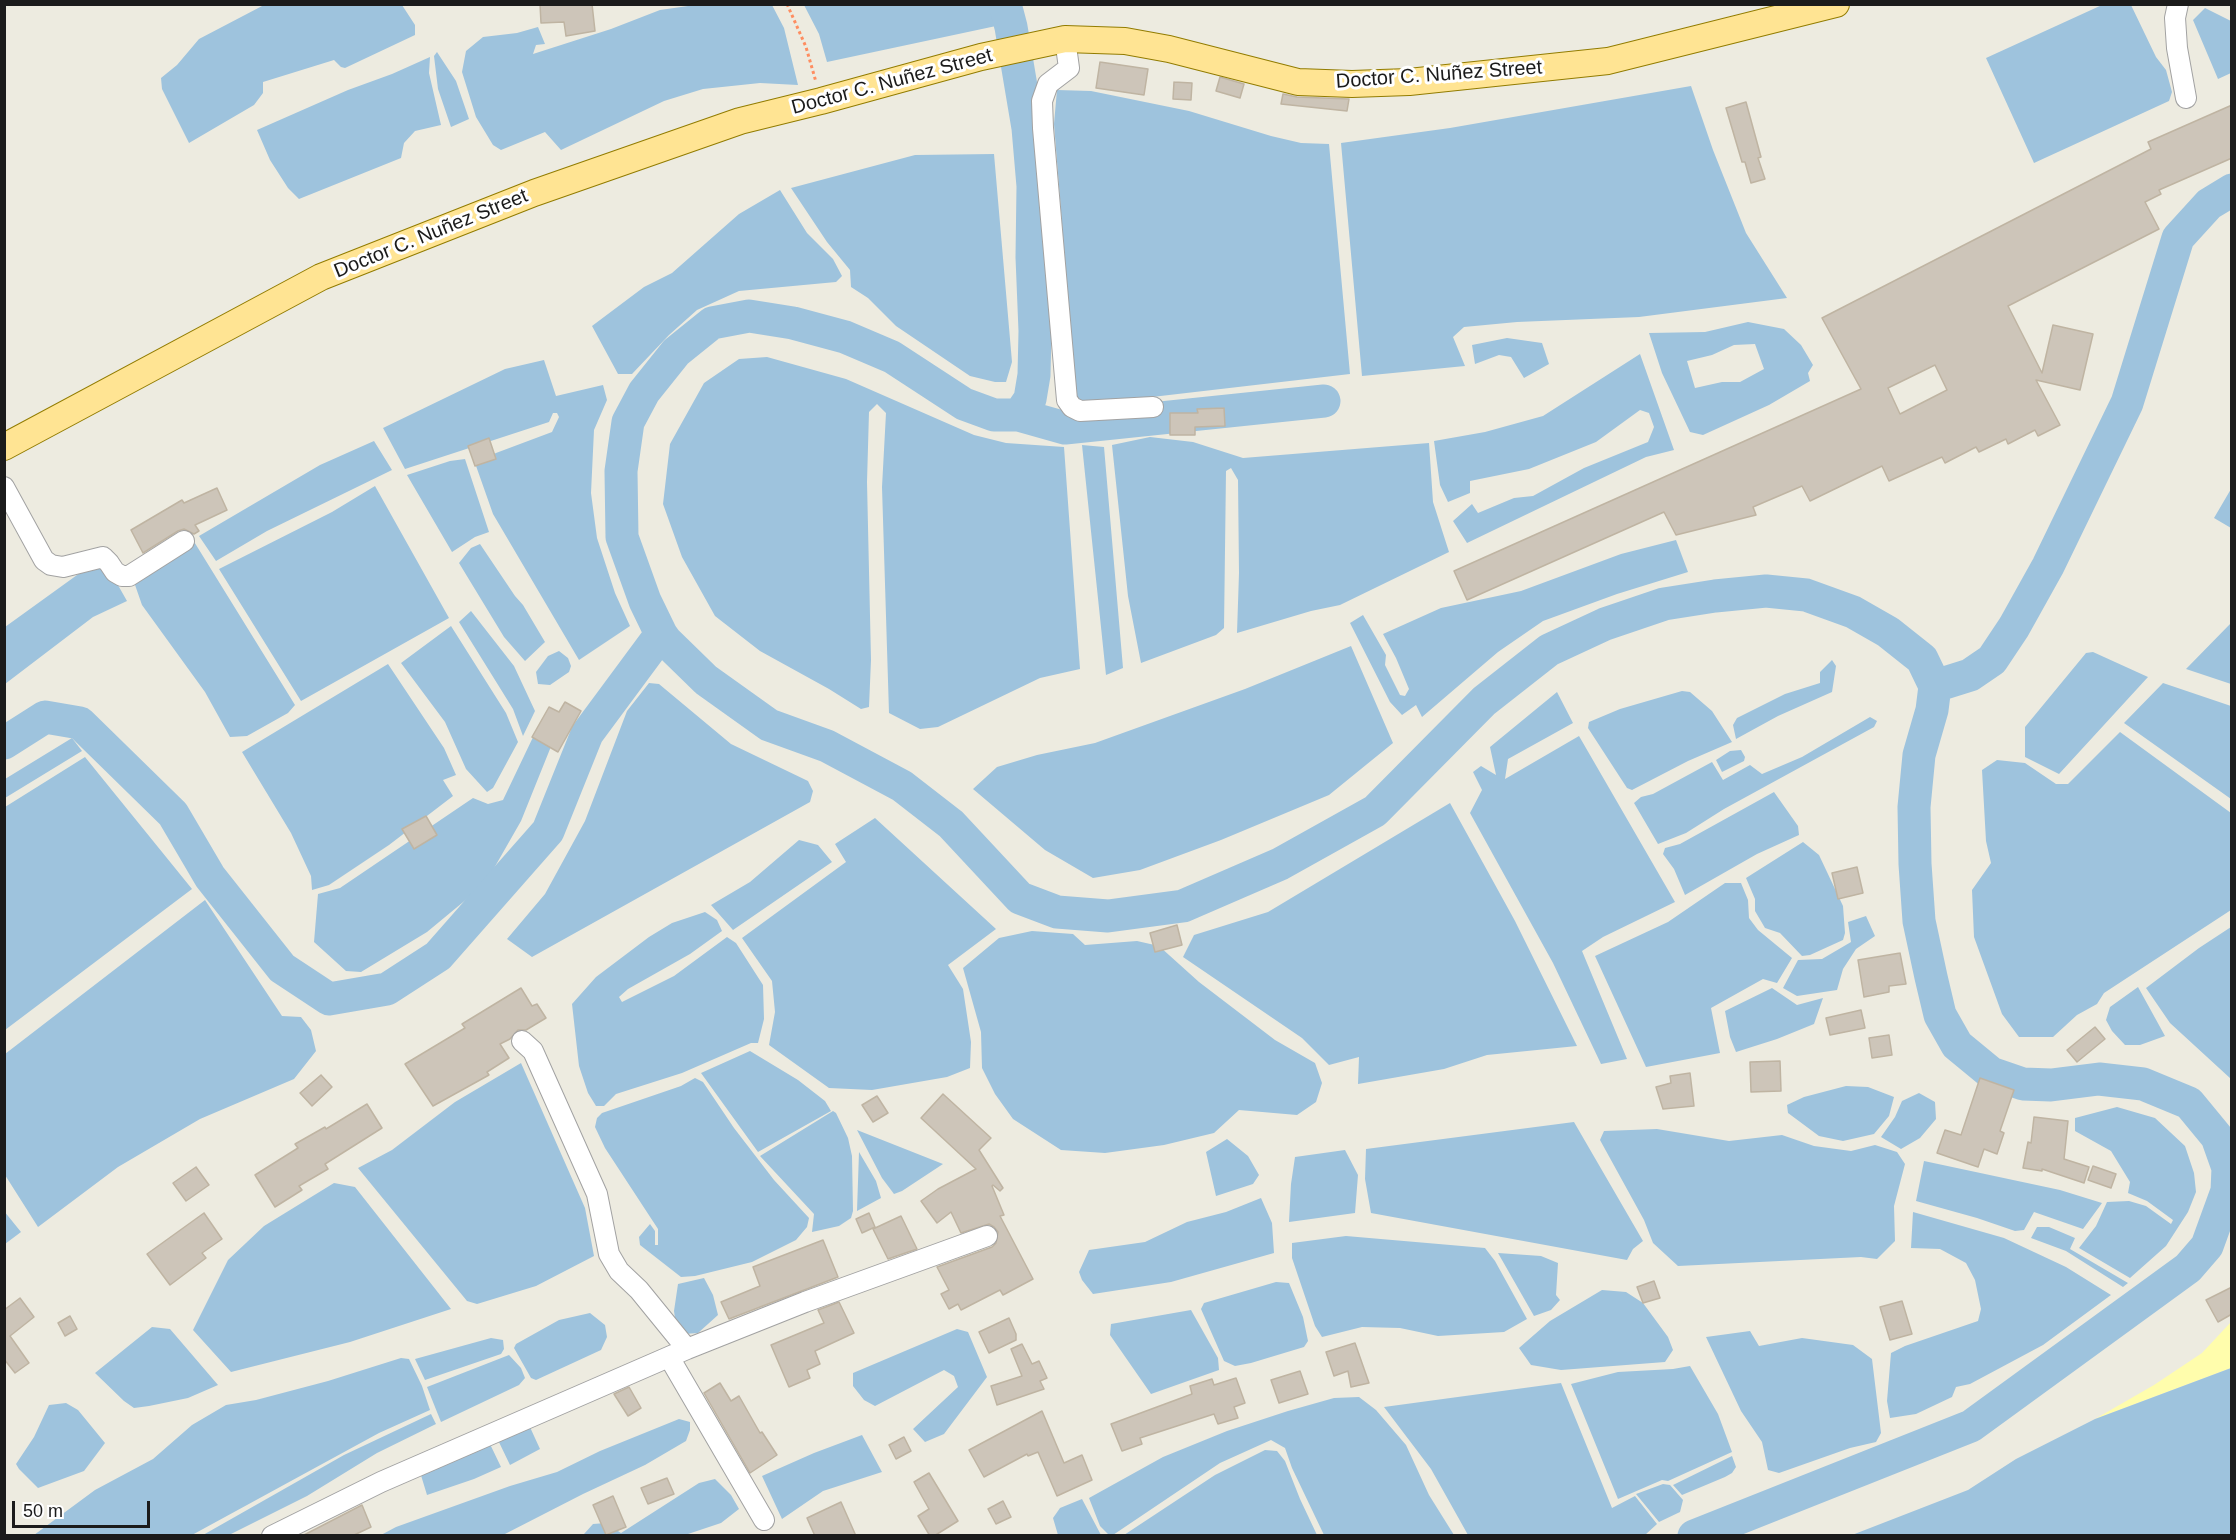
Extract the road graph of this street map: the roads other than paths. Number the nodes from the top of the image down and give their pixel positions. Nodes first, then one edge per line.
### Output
1 (1836, 4) edge
2 (2178, 4) edge
3 (1056, 41) junction
4 (2186, 98) dead end
5 (1153, 407) dead end
6 (4, 447) edge
7 (4, 487) edge
8 (184, 541) dead end
9 (522, 1041) dead end
10 (987, 1236) dead end
11 (678, 1353) junction
12 (764, 1520) dead end
13 (272, 1536) edge

1 - 3 main road, Doctor C. Nuñez Street
2 - 4 street
3 - 5 street
3 - 6 main road, Doctor C. Nuñez Street
7 - 8 street
9 - 11 street
10 - 11 street
11 - 12 street
11 - 13 street

